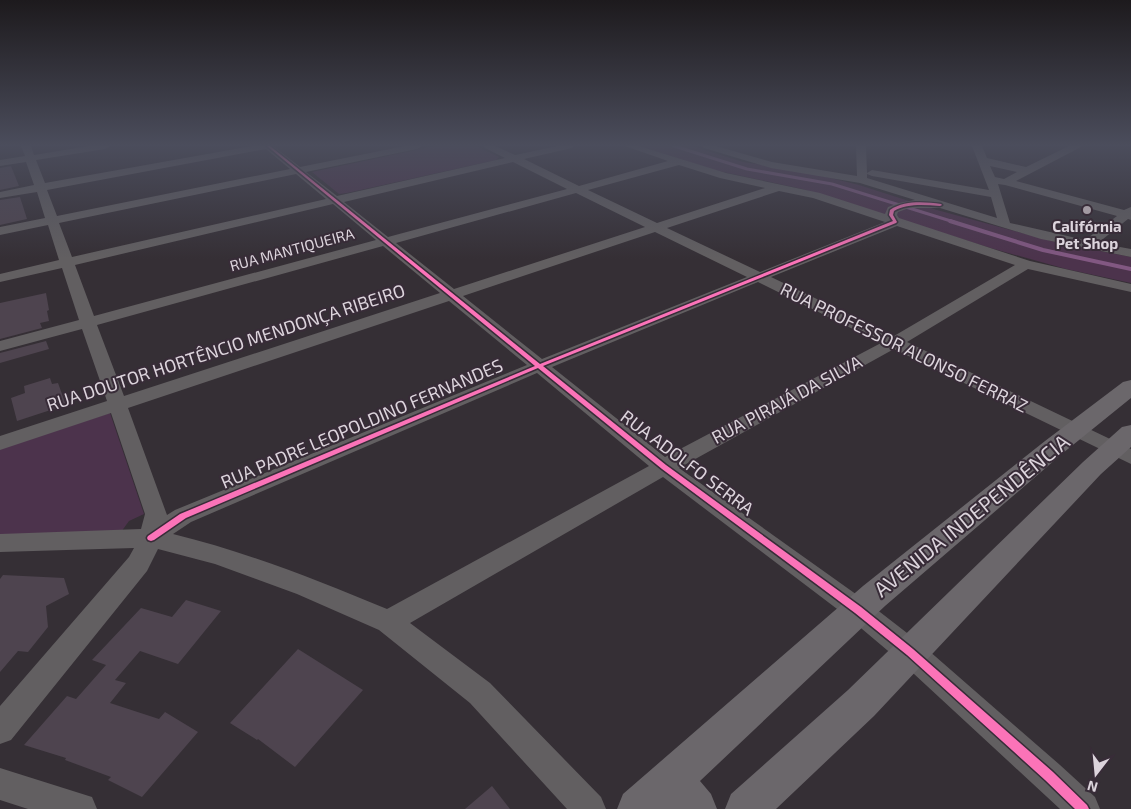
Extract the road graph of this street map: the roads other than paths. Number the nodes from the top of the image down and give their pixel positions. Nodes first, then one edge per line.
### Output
1 (39, 184) edge
2 (58, 184) edge
3 (232, 184) edge
4 (314, 184) edge
5 (407, 184) edge
6 (566, 184) edge
7 (597, 184) edge
8 (763, 184) edge
9 (882, 184) edge
10 (917, 184) edge
11 (992, 184) edge
12 (1013, 184) edge
13 (40, 187) junction
14 (779, 187) junction
15 (577, 189) junction
16 (0, 195) edge
17 (996, 195) junction
18 (335, 201) junction
19 (940, 206) junction
20 (1129, 214) edge
21 (893, 216) junction
22 (52, 221) junction
23 (1005, 225) junction
24 (656, 228) junction
25 (0, 231) edge
26 (386, 242) junction
27 (1087, 245) junction
28 (1130, 253) edge
29 (68, 262) junction
30 (1026, 264) junction
31 (758, 277) junction
32 (0, 278) edge
33 (1131, 288) edge
34 (452, 295) junction
35 (88, 322) junction
36 (893, 343) junction
37 (0, 346) edge
38 (539, 366) junction
39 (1131, 387) edge
40 (117, 405) junction
41 (1076, 431) junction
42 (0, 443) edge
43 (1125, 447) edge
44 (664, 466) junction
45 (151, 538) junction
46 (0, 543) edge
47 (858, 610) junction
48 (388, 622) junction
49 (910, 652) junction
50 (0, 729) edge
51 (0, 784) edge
52 (684, 795) edge
53 (80, 809) edge
54 (589, 809) edge
55 (638, 809) edge
56 (746, 809) edge
57 (1083, 809) edge

1 - 13 street
2 - 13 street
3 - 22 street
4 - 18 street, RUA ADOLFO SERRA
5 - 18 street
6 - 15 street, RUA PROFESSOR ALONSO FERRAZ
7 - 15 street, RUA MANTIQUEIRA
8 - 14 street
9 - 19 street
10 - 17 street
11 - 17 street
12 - 20 street
13 - 16 street
13 - 22 street
14 - 21 street
14 - 24 street, RUA DOUTOR HORTÊNCIO MENDONÇA RIBEIRO
15 - 24 street, RUA PROFESSOR ALONSO FERRAZ
15 - 26 street, RUA MANTIQUEIRA
17 - 23 street
18 - 26 street, RUA ADOLFO SERRA
18 - 29 street
19 - 21 street, RUA PADRE LEOPOLDINO FERNANDES
19 - 23 street
20 - 27 street
21 - 30 street
21 - 31 street, RUA PADRE LEOPOLDINO FERNANDES
22 - 25 street
22 - 29 street
23 - 27 street
24 - 31 street, RUA PROFESSOR ALONSO FERRAZ
24 - 34 street, RUA DOUTOR HORTÊNCIO MENDONÇA RIBEIRO
26 - 34 street, RUA ADOLFO SERRA
26 - 35 street, RUA MANTIQUEIRA
27 - 28 street
29 - 32 street
29 - 35 street
30 - 33 street
30 - 36 street, RUA PIRAJÁ DA SILVA
31 - 36 street, RUA PROFESSOR ALONSO FERRAZ
31 - 38 street, RUA PADRE LEOPOLDINO FERNANDES
34 - 38 street, RUA ADOLFO SERRA
34 - 40 street, RUA DOUTOR HORTÊNCIO MENDONÇA RIBEIRO
35 - 37 street, RUA MANTIQUEIRA
35 - 40 street
36 - 41 street, RUA PROFESSOR ALONSO FERRAZ
36 - 44 street, RUA PIRAJÁ DA SILVA
38 - 44 street, RUA ADOLFO SERRA
38 - 45 street, RUA PADRE LEOPOLDINO FERNANDES
39 - 41 main road, AVENIDA INDEPENDÊNCIA
40 - 42 street, RUA DOUTOR HORTÊNCIO MENDONÇA RIBEIRO
40 - 45 street
41 - 43 street, RUA PROFESSOR ALONSO FERRAZ
41 - 47 main road, AVENIDA INDEPENDÊNCIA
43 - 49 main road, AVENIDA INDEPENDÊNCIA
44 - 47 street, RUA ADOLFO SERRA
44 - 48 street, RUA PIRAJÁ DA SILVA
45 - 46 street
45 - 48 street
45 - 50 street
47 - 49 street, RUA ADOLFO SERRA
47 - 52 main road, AVENIDA INDEPENDÊNCIA
48 - 54 street
49 - 56 main road, AVENIDA INDEPENDÊNCIA
49 - 57 street, RUA ADOLFO SERRA
51 - 53 street
52 - 55 main road, AVENIDA INDEPENDÊNCIA

